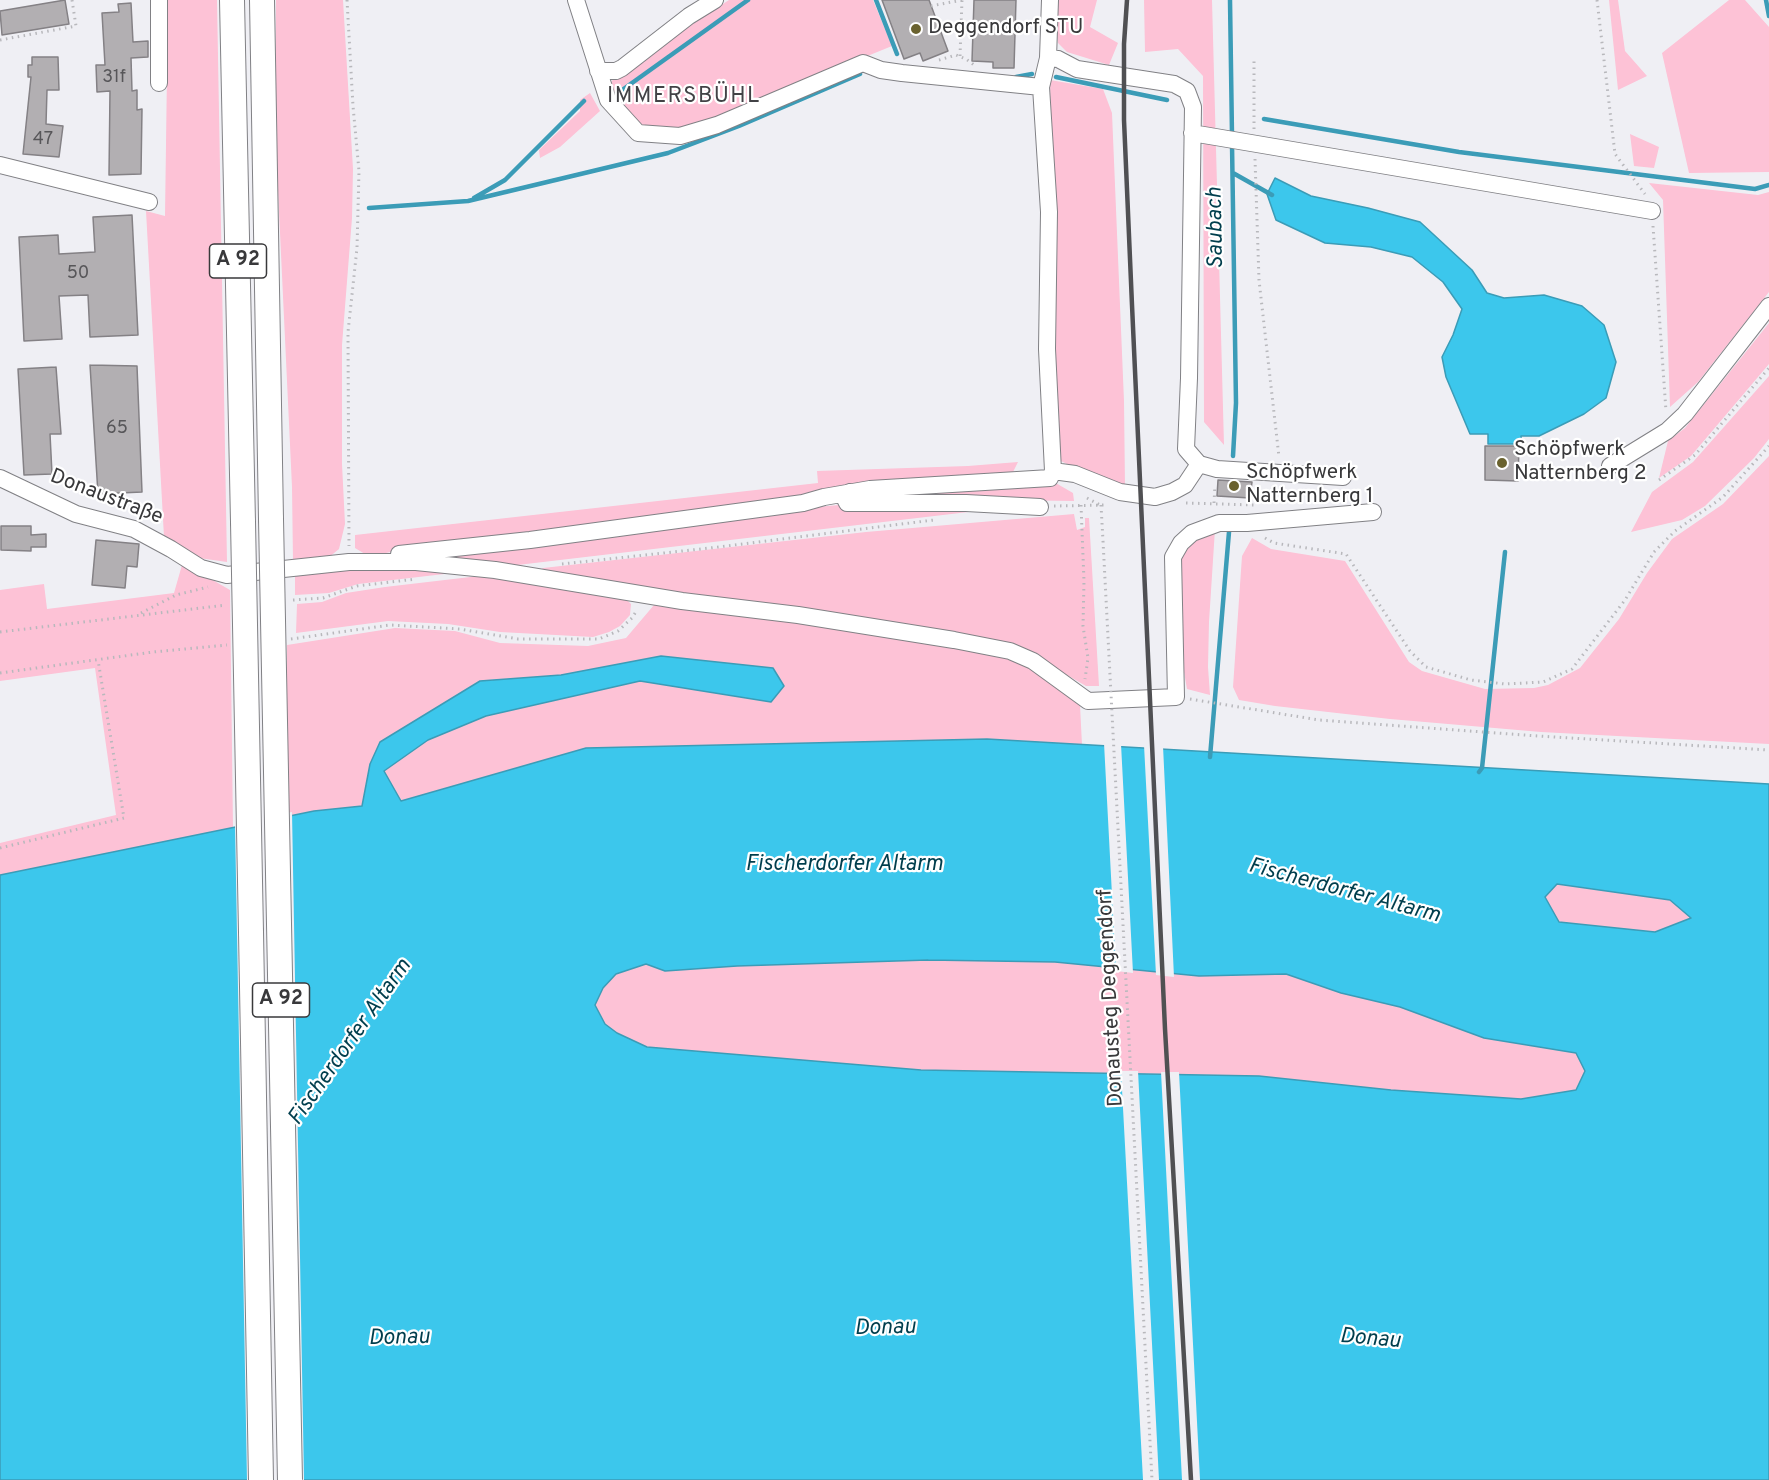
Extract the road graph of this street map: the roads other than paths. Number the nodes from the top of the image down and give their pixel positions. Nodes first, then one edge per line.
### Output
1 (159, 0) edge
2 (232, 0) edge
3 (262, 0) edge
4 (576, 0) edge
5 (715, 0) edge
6 (1050, 0) edge
7 (1048, 58) junction
8 (598, 71) junction
9 (159, 83) dead end
10 (1041, 87) junction
11 (1192, 133) junction
12 (0, 165) edge
13 (149, 202) dead end
14 (1652, 211) road end
15 (1769, 306) edge
16 (1199, 464) junction
17 (1610, 466) dead end
18 (1053, 471) junction
19 (1343, 477) dead end
20 (0, 478) edge
21 (850, 492) junction
22 (1040, 507) road end
23 (1373, 512) dead end
24 (378, 562) junction
25 (261, 1480) edge
26 (290, 1480) edge

1 - 9 street
2 - 25 highway, A 92, bridge
3 - 26 highway, A 92, bridge
4 - 8 street
5 - 8 street
6 - 7 street
7 - 10 street
7 - 11 street
8 - 10 street
10 - 18 street
11 - 14 street
11 - 16 street
12 - 13 street
15 - 17 street
16 - 18 street
16 - 19 street
18 - 21 street
20 - 24 street, Donaustraße
21 - 22 street
21 - 24 street
23 - 24 street

